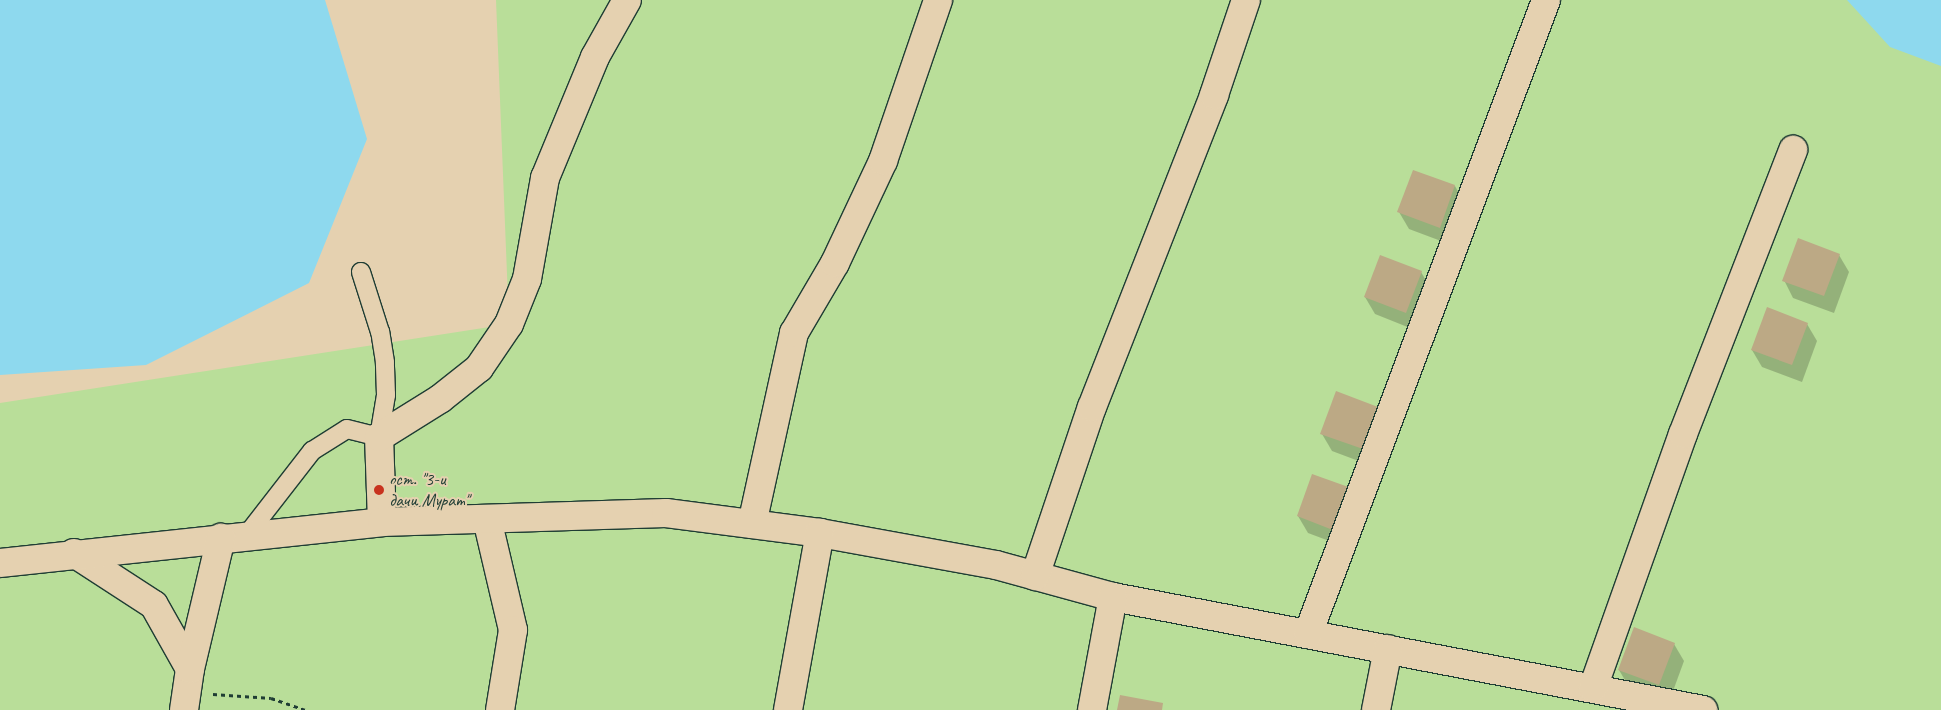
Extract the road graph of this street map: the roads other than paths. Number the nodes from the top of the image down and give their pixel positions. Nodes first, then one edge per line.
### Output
1 (627, 0) edge
2 (938, 0) edge
3 (1246, 0) edge
4 (1546, 0) edge
5 (1793, 150) dead end
6 (361, 272) dead end
7 (379, 437) junction
8 (487, 519) junction
9 (382, 522) junction
10 (752, 524) junction
11 (820, 532) junction
12 (233, 537) junction
13 (74, 553) junction
14 (0, 562) edge
15 (1035, 576) junction
16 (1113, 597) junction
17 (1308, 634) junction
18 (1388, 649) junction
19 (1593, 688) junction
20 (187, 690) edge
21 (1676, 707) edge
22 (500, 710) edge
23 (788, 710) edge
24 (1092, 710) edge
25 (1376, 710) edge
26 (1703, 710) edge

1 - 7 street
2 - 10 street
3 - 15 street
4 - 17 street
5 - 19 street
6 - 7 lane
7 - 9 street
7 - 12 lane
8 - 9 street
8 - 10 street
8 - 22 street
9 - 12 street
10 - 11 street
11 - 15 street
11 - 23 street
12 - 13 street
12 - 20 street
13 - 14 street
13 - 20 street
15 - 16 street
16 - 17 street
16 - 24 street
17 - 18 street
18 - 19 street
18 - 25 street
19 - 21 street
21 - 26 street

